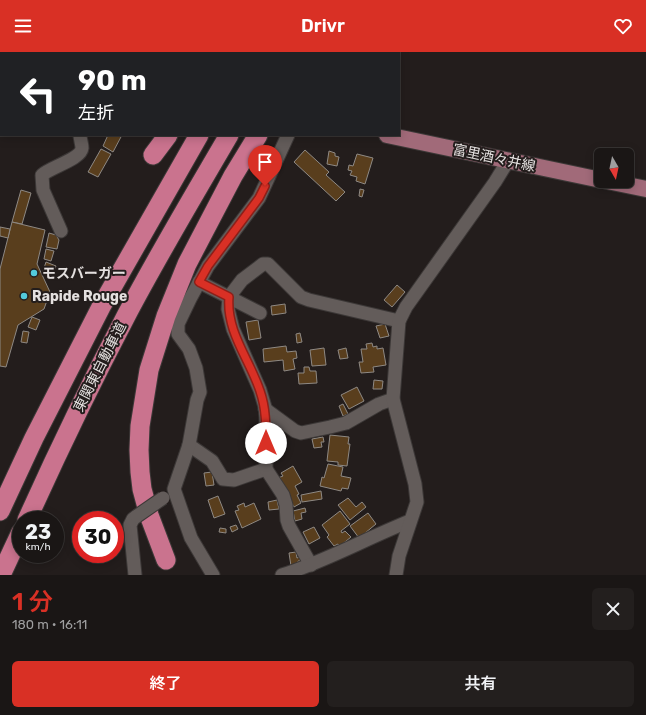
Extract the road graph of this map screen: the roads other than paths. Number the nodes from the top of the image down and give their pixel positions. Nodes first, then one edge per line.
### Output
1 (80, 136) edge
2 (167, 136) edge
3 (198, 136) edge
4 (228, 136) edge
5 (257, 136) edge
6 (288, 136) edge
7 (392, 136) edge
8 (153, 155) dead end
9 (508, 161) junction
10 (594, 179) edge
11 (634, 187) edge
12 (646, 189) edge
13 (61, 231) dead end
14 (199, 282) junction
15 (229, 297) junction
16 (260, 313) dead end
17 (398, 321) junction
18 (392, 400) junction
19 (265, 410) junction
20 (189, 445) junction
21 (266, 469) junction
22 (174, 489) junction
23 (0, 511) edge
24 (30, 511) edge
25 (410, 521) junction
26 (12, 551) edge
27 (166, 560) dead end
28 (311, 565) junction
29 (1, 575) edge
30 (135, 575) edge
31 (213, 575) edge
32 (282, 575) edge
33 (396, 575) edge

1 - 13 street
2 - 8 highway
3 - 23 highway, 東関東自動車道
4 - 24 highway, 東関東自動車道
5 - 27 highway
6 - 14 street
7 - 9 main road, 富里酒々井線
9 - 10 main road, 富里酒々井線
9 - 17 street
11 - 12 main road
14 - 15 street
14 - 20 street
15 - 16 street
15 - 17 street
15 - 19 street
17 - 18 street
18 - 19 street
18 - 25 street
19 - 21 street
20 - 21 street
20 - 22 street
21 - 28 street
22 - 30 street, bridge
22 - 31 street
25 - 28 street
25 - 33 street
26 - 29 highway
28 - 32 street

